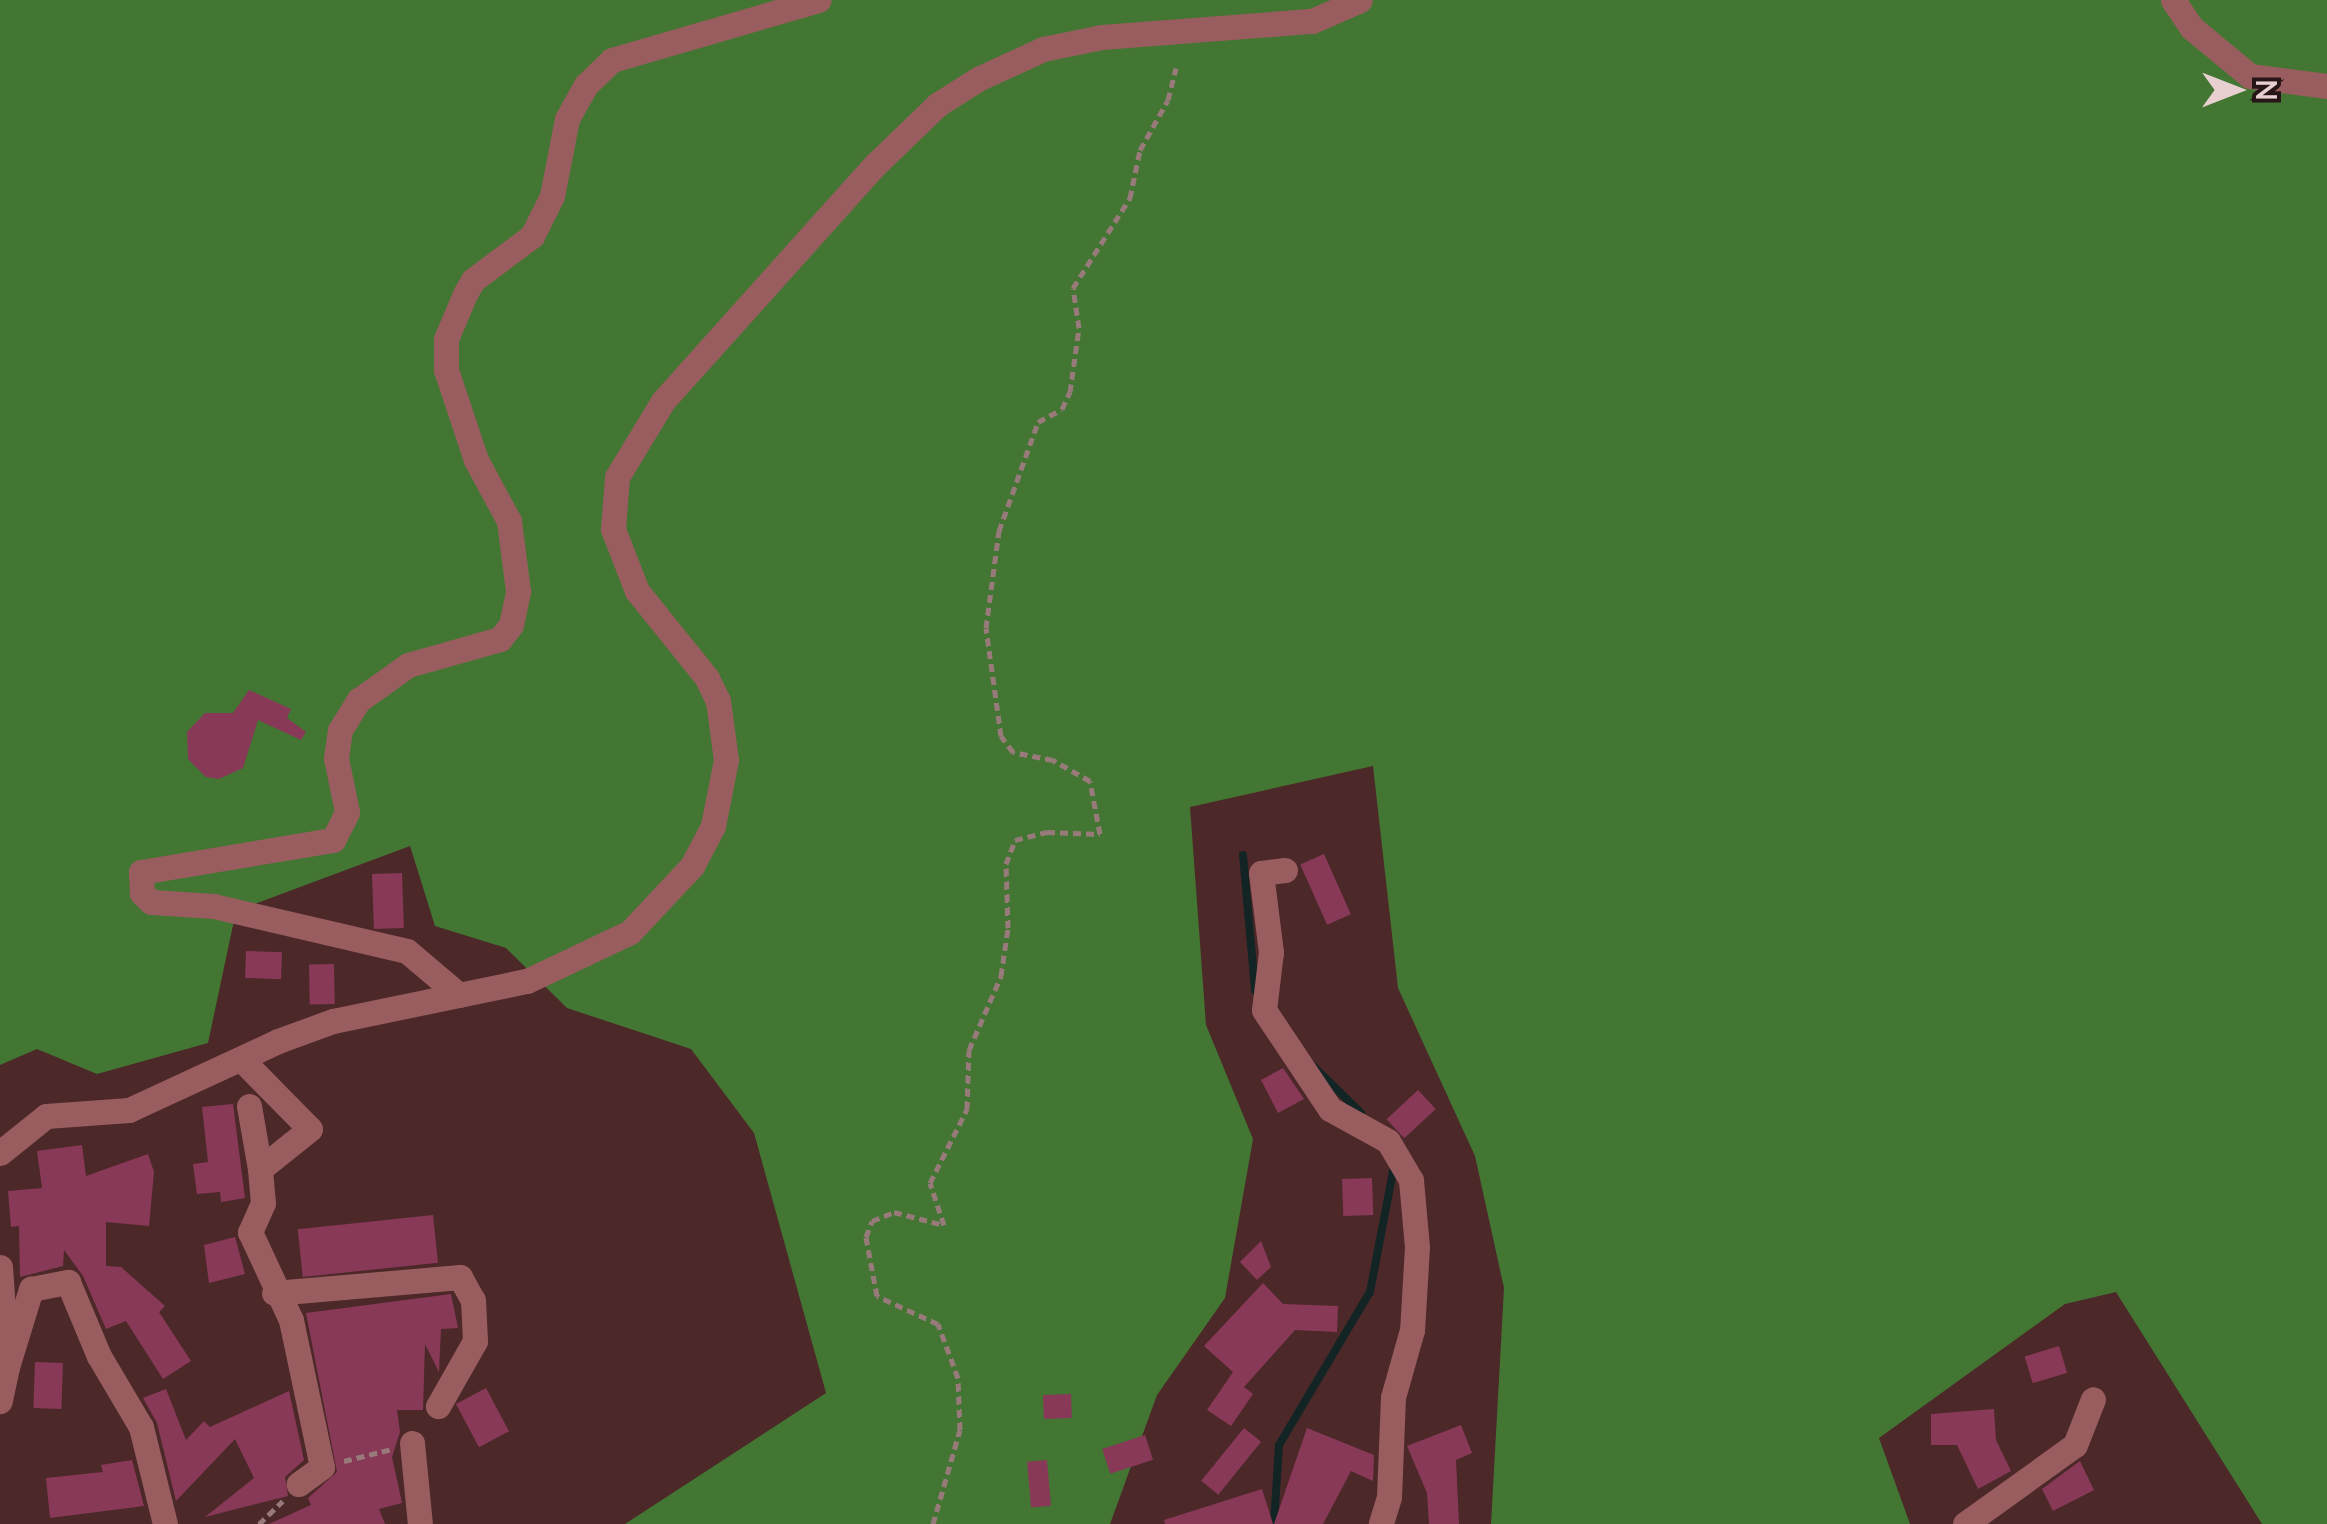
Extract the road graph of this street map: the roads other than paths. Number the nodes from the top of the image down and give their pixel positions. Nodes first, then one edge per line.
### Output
1 (818, 0) edge
2 (1360, 0) edge
3 (2174, 0) edge
4 (2327, 86) edge
5 (1285, 870) dead end
6 (459, 995) junction
7 (241, 1059) junction
8 (248, 1106) dead end
9 (0, 1153) edge
10 (260, 1169) junction
11 (0, 1267) edge
12 (274, 1293) junction
13 (7, 1367) junction
14 (2092, 1399) dead end
15 (0, 1401) edge
16 (438, 1406) dead end
17 (412, 1443) road end
18 (299, 1484) road end
19 (165, 1524) edge
20 (420, 1524) edge
21 (1381, 1524) edge
22 (1965, 1524) edge

1 - 6 street
2 - 6 street
3 - 4 street
5 - 21 street
6 - 7 street
7 - 9 street
7 - 10 street
8 - 10 street
10 - 12 street
11 - 13 street
12 - 16 street
12 - 18 street
13 - 15 street
13 - 19 street
14 - 22 street
17 - 20 street

